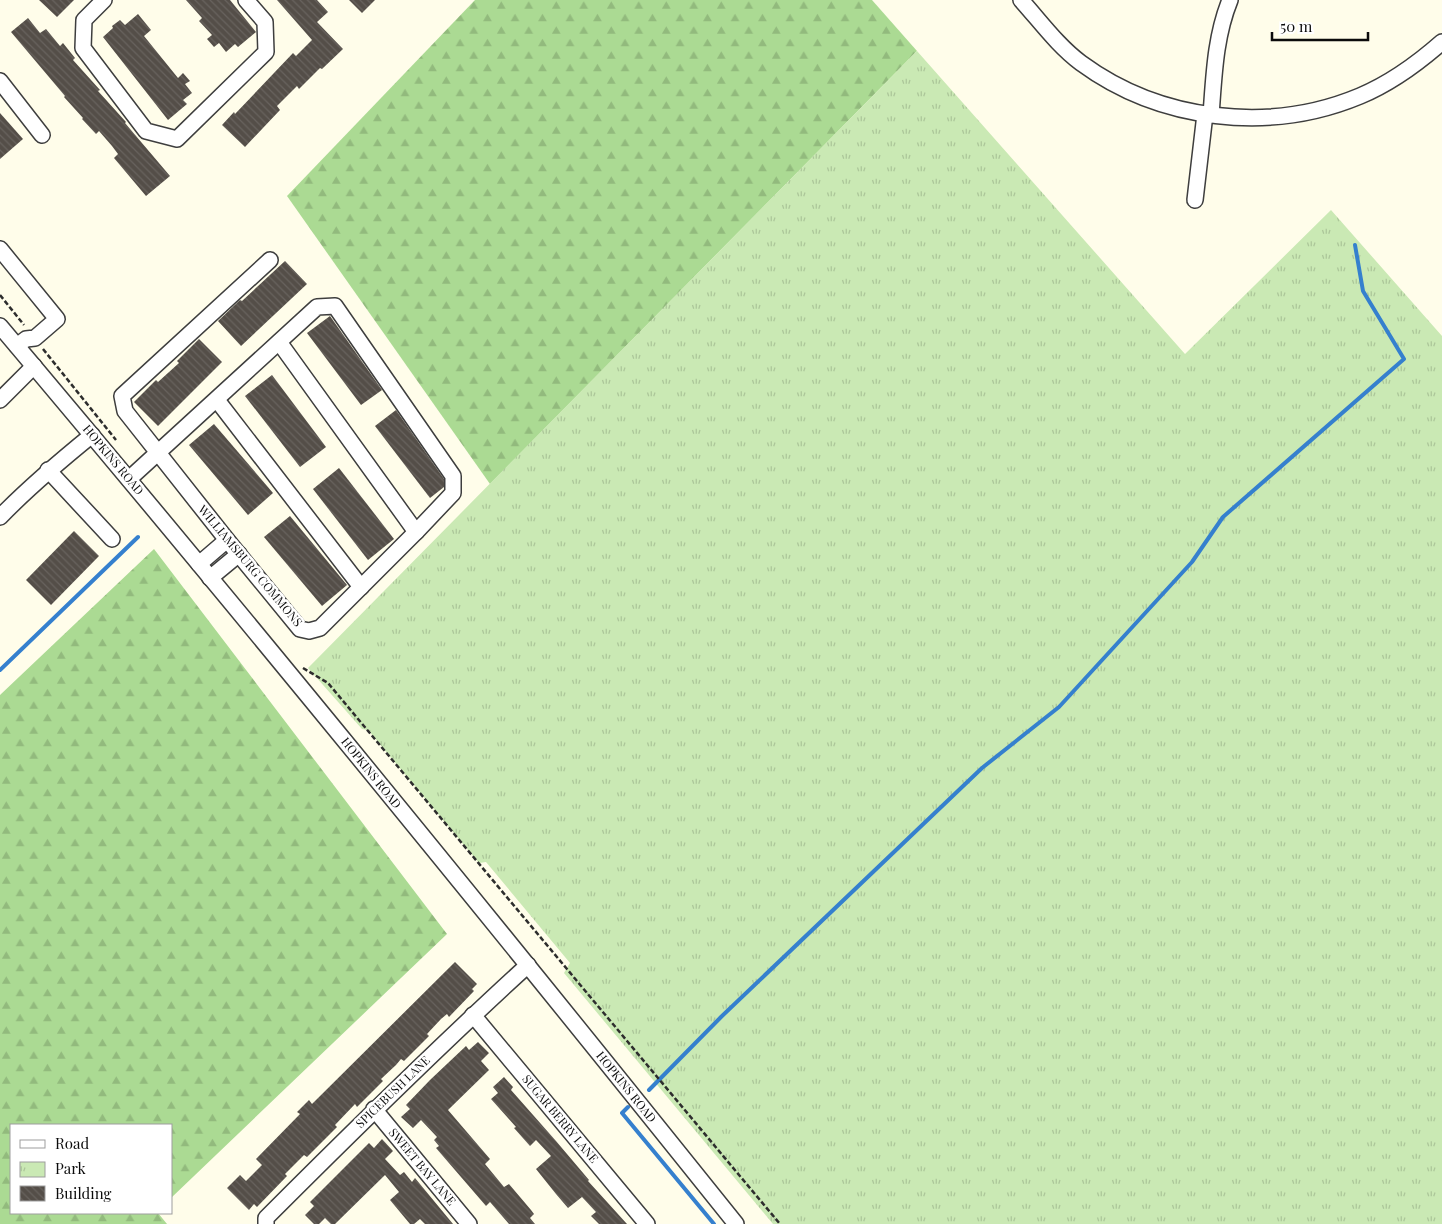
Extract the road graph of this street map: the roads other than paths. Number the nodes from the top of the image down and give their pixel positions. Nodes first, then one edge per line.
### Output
1 (104, 0) edge
2 (246, 0) edge
3 (1021, 0) edge
4 (1230, 0) edge
5 (1442, 42) edge
6 (0, 81) edge
7 (1208, 115) junction
8 (42, 135) dead end
9 (1195, 200) dead end
10 (0, 250) edge
11 (270, 260) dead end
12 (0, 326) edge
13 (27, 339) junction
14 (278, 342) junction
15 (34, 366) junction
16 (0, 400) edge
17 (217, 400) junction
18 (92, 435) junction
19 (158, 453) junction
20 (48, 470) junction
21 (129, 479) junction
22 (0, 517) edge
23 (416, 532) junction
24 (112, 539) dead end
25 (227, 540) junction
26 (239, 554) junction
27 (199, 564) junction
28 (210, 578) junction
29 (361, 587) junction
30 (528, 965) junction
31 (473, 1015) junction
32 (374, 1109) junction
33 (266, 1224) edge
34 (469, 1224) edge
35 (647, 1224) edge
36 (736, 1224) edge

1 - 2 street
3 - 7 street
4 - 7 street
5 - 7 street
6 - 8 street
7 - 9 street
10 - 13 street
11 - 19 street
12 - 13 street, HOPKINS ROAD
13 - 15 street, HOPKINS ROAD
14 - 17 street, WILLIAMSBURG COMMONS
14 - 23 street
14 - 23 street, WILLIAMSBURG COMMONS
15 - 16 street
15 - 18 street, HOPKINS ROAD
17 - 19 street, WILLIAMSBURG COMMONS
17 - 29 street
18 - 20 street
18 - 21 street, HOPKINS ROAD
19 - 21 street, WILLIAMSBURG COMMONS
19 - 25 street, WILLIAMSBURG COMMONS
20 - 22 street
20 - 24 street
21 - 27 street, HOPKINS ROAD
23 - 29 street, WILLIAMSBURG COMMONS
25 - 26 street, WILLIAMSBURG COMMONS
25 - 27 street
26 - 28 street
26 - 29 street, WILLIAMSBURG COMMONS
27 - 28 street, HOPKINS ROAD
28 - 30 street, HOPKINS ROAD
30 - 31 street, SPICEBUSH LANE
30 - 36 street, HOPKINS ROAD
31 - 32 street, SPICEBUSH LANE
31 - 35 street, SUGAR BERRY LANE
32 - 33 street, SPICEBUSH LANE
32 - 34 street, SWEET BAY LANE

